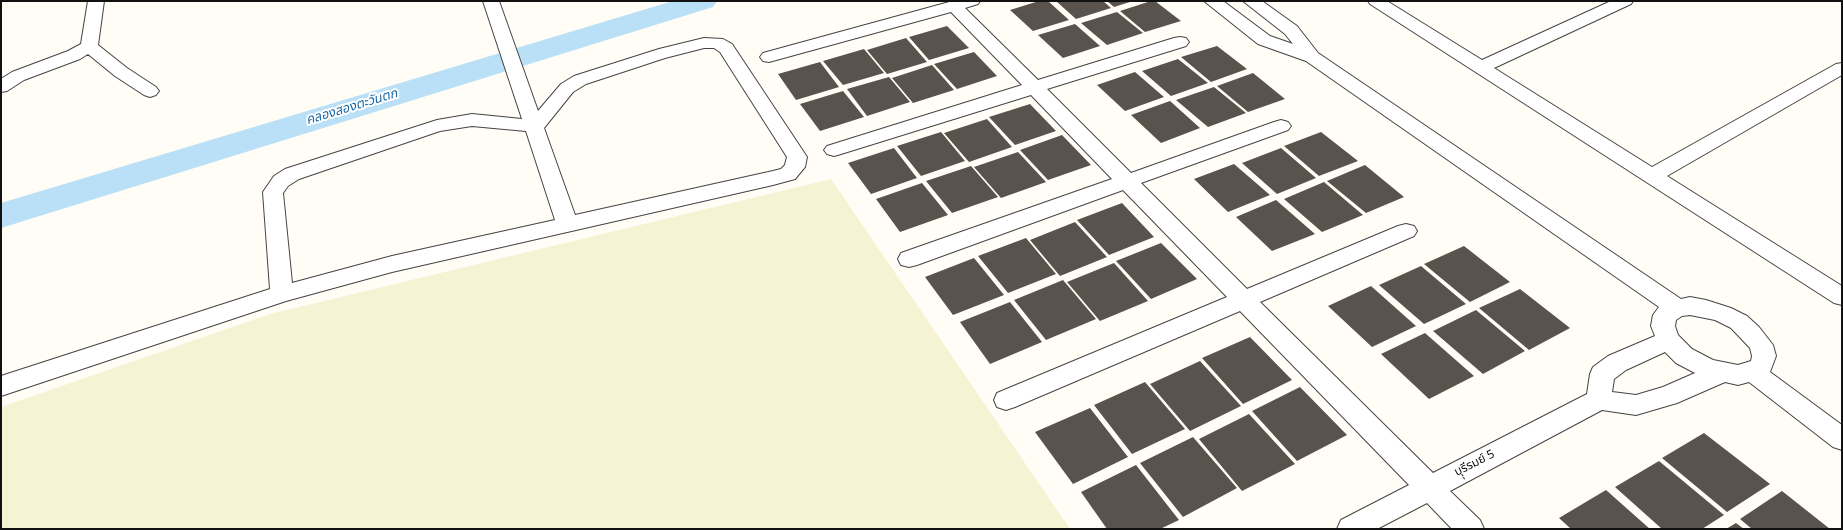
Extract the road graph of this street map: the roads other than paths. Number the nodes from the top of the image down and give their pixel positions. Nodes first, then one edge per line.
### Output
1 (96, 1) edge
2 (491, 1) edge
3 (1212, 1) edge
4 (1251, 1) edge
5 (1376, 1) edge
6 (1625, 1) edge
7 (963, 4) edge
8 (1180, 42) dead end
9 (89, 46) junction
10 (769, 57) dead end
11 (1312, 57) junction
12 (1481, 67) junction
13 (1842, 68) edge
14 (1, 86) edge
15 (1034, 87) junction
16 (150, 91) dead end
17 (532, 119) junction
18 (1281, 126) dead end
19 (834, 150) dead end
20 (1652, 176) junction
21 (1127, 181) junction
22 (567, 223) junction
23 (1406, 231) dead end
24 (909, 260) dead end
25 (282, 294) junction
26 (1842, 297) edge
27 (1243, 300) junction
28 (1677, 308) junction
29 (1668, 340) junction
30 (1753, 372) junction
31 (1721, 373) junction
32 (1, 386) edge
33 (1006, 400) dead end
34 (1599, 400) junction
35 (1842, 439) edge
36 (1428, 488) junction
37 (1351, 529) edge
38 (1470, 529) edge

1 - 9 street
2 - 17 street
3 - 11 street
4 - 11 street
5 - 12 street
6 - 12 street
7 - 10 street
7 - 15 street
8 - 15 street
9 - 14 street
9 - 16 street
11 - 28 street
12 - 20 street
13 - 20 street
15 - 19 street
15 - 21 street
17 - 22 street
17 - 22 street
17 - 25 street
18 - 21 street
20 - 26 street
21 - 24 street
21 - 27 street
22 - 25 street
23 - 27 street
25 - 32 street
27 - 33 street
27 - 36 street
28 - 29 street
28 - 30 street
29 - 31 street
29 - 34 street
30 - 31 street
30 - 35 street
31 - 34 street
34 - 36 street, บุุรีรมย์ 5
36 - 37 street, บุุรีรมย์ 5
36 - 38 street

